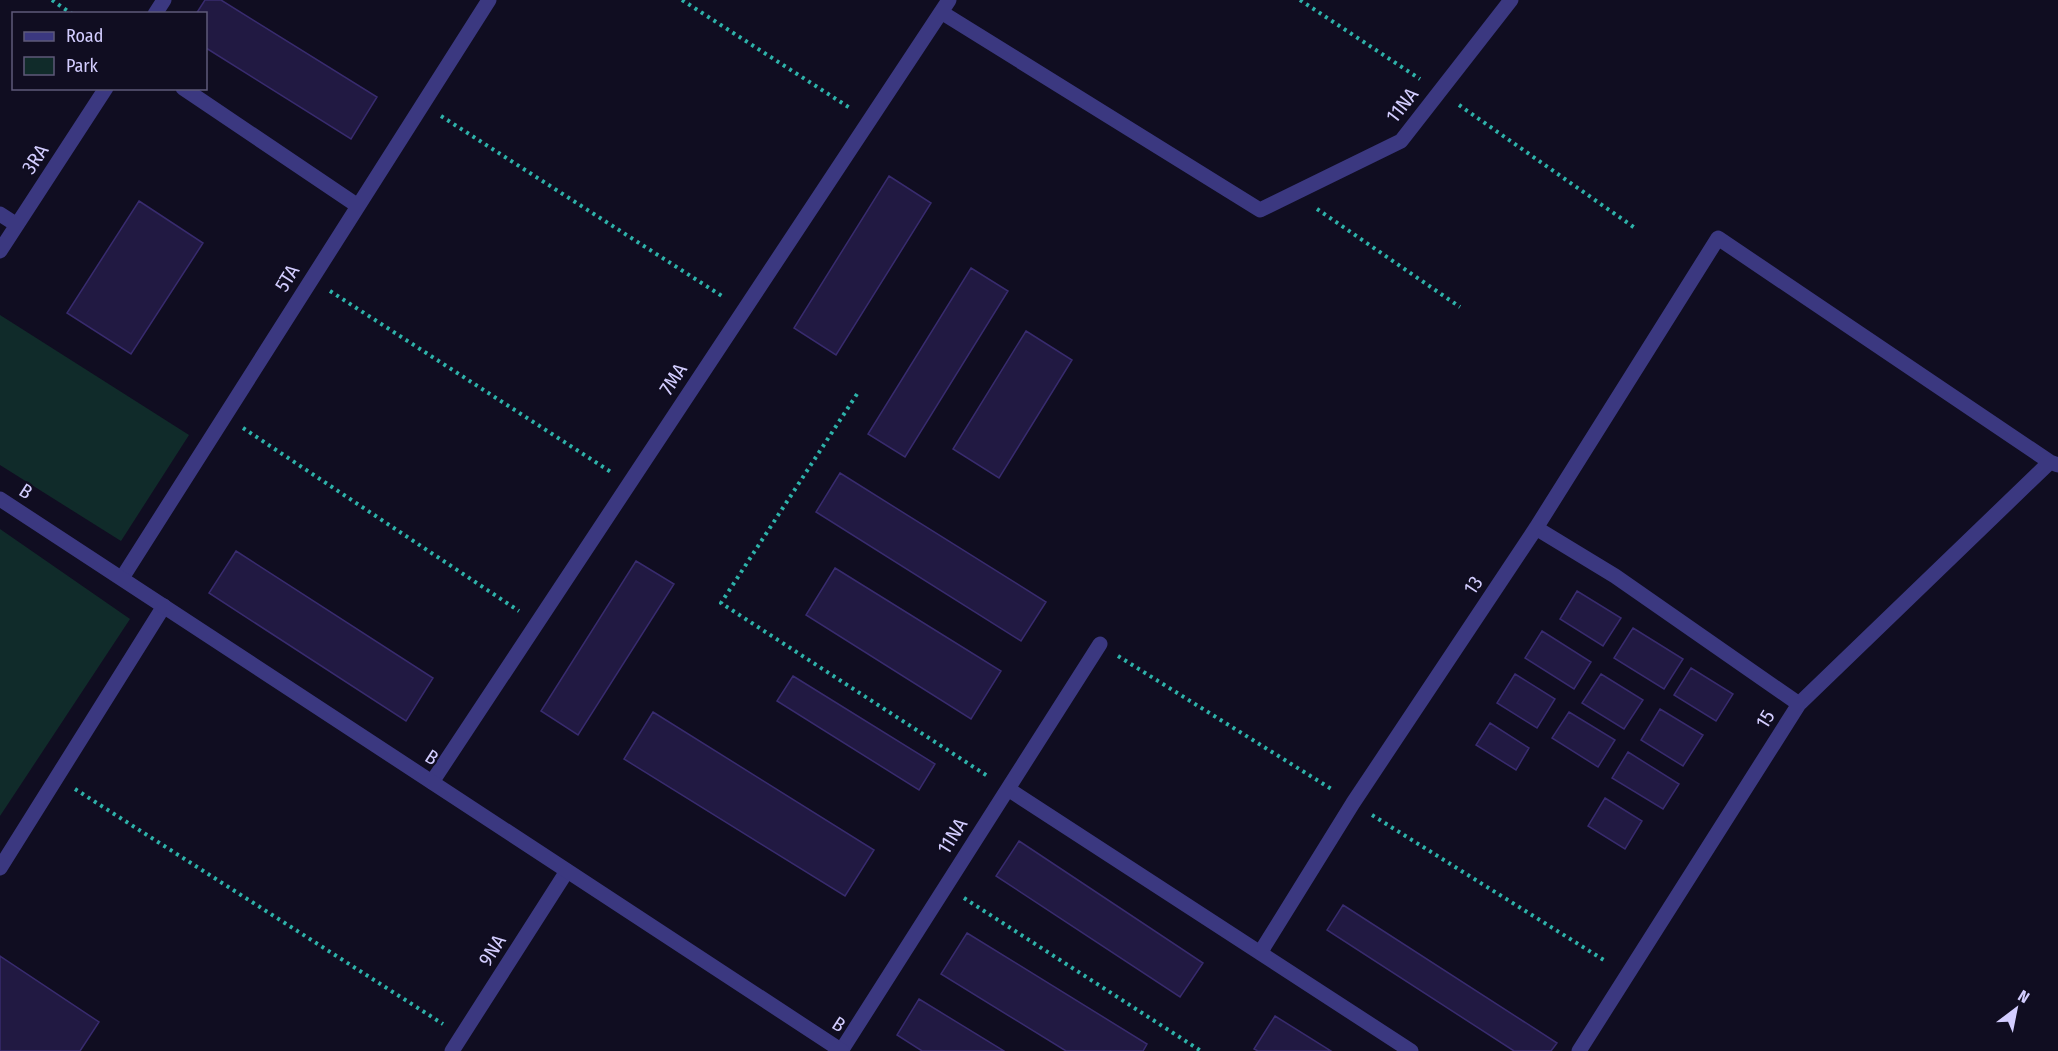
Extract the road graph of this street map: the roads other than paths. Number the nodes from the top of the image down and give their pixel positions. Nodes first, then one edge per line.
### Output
1 (489, 0) edge
2 (1511, 0) edge
3 (945, 6) edge
4 (105, 90) edge
5 (186, 90) edge
6 (358, 206) junction
7 (0, 214) edge
8 (17, 225) junction
9 (0, 251) edge
10 (2054, 464) edge
11 (0, 499) edge
12 (1536, 528) junction
13 (122, 578) junction
14 (164, 606) junction
15 (1100, 645) dead end
16 (1799, 704) junction
17 (432, 782) junction
18 (1008, 789) junction
19 (0, 868) edge
20 (567, 871) junction
21 (1260, 953) junction
22 (452, 1051) edge
23 (841, 1051) edge
24 (1411, 1051) edge
25 (1579, 1051) edge

1 - 6 street, 5TA
2 - 3 street, 11NA
3 - 17 street, 7MA
4 - 8 street, 3RA
5 - 6 street
6 - 13 street, 5TA
7 - 8 street
8 - 9 street, 3RA
10 - 12 street, 13
10 - 16 street, 15
11 - 13 street, B
12 - 16 street
12 - 21 street, 13
13 - 14 street, B
14 - 17 street, B
14 - 19 street
15 - 18 street, 11NA
16 - 25 street, 15
17 - 20 street, B
18 - 21 street
18 - 23 street, 11NA
20 - 22 street, 9NA
20 - 23 street, B
21 - 24 street

